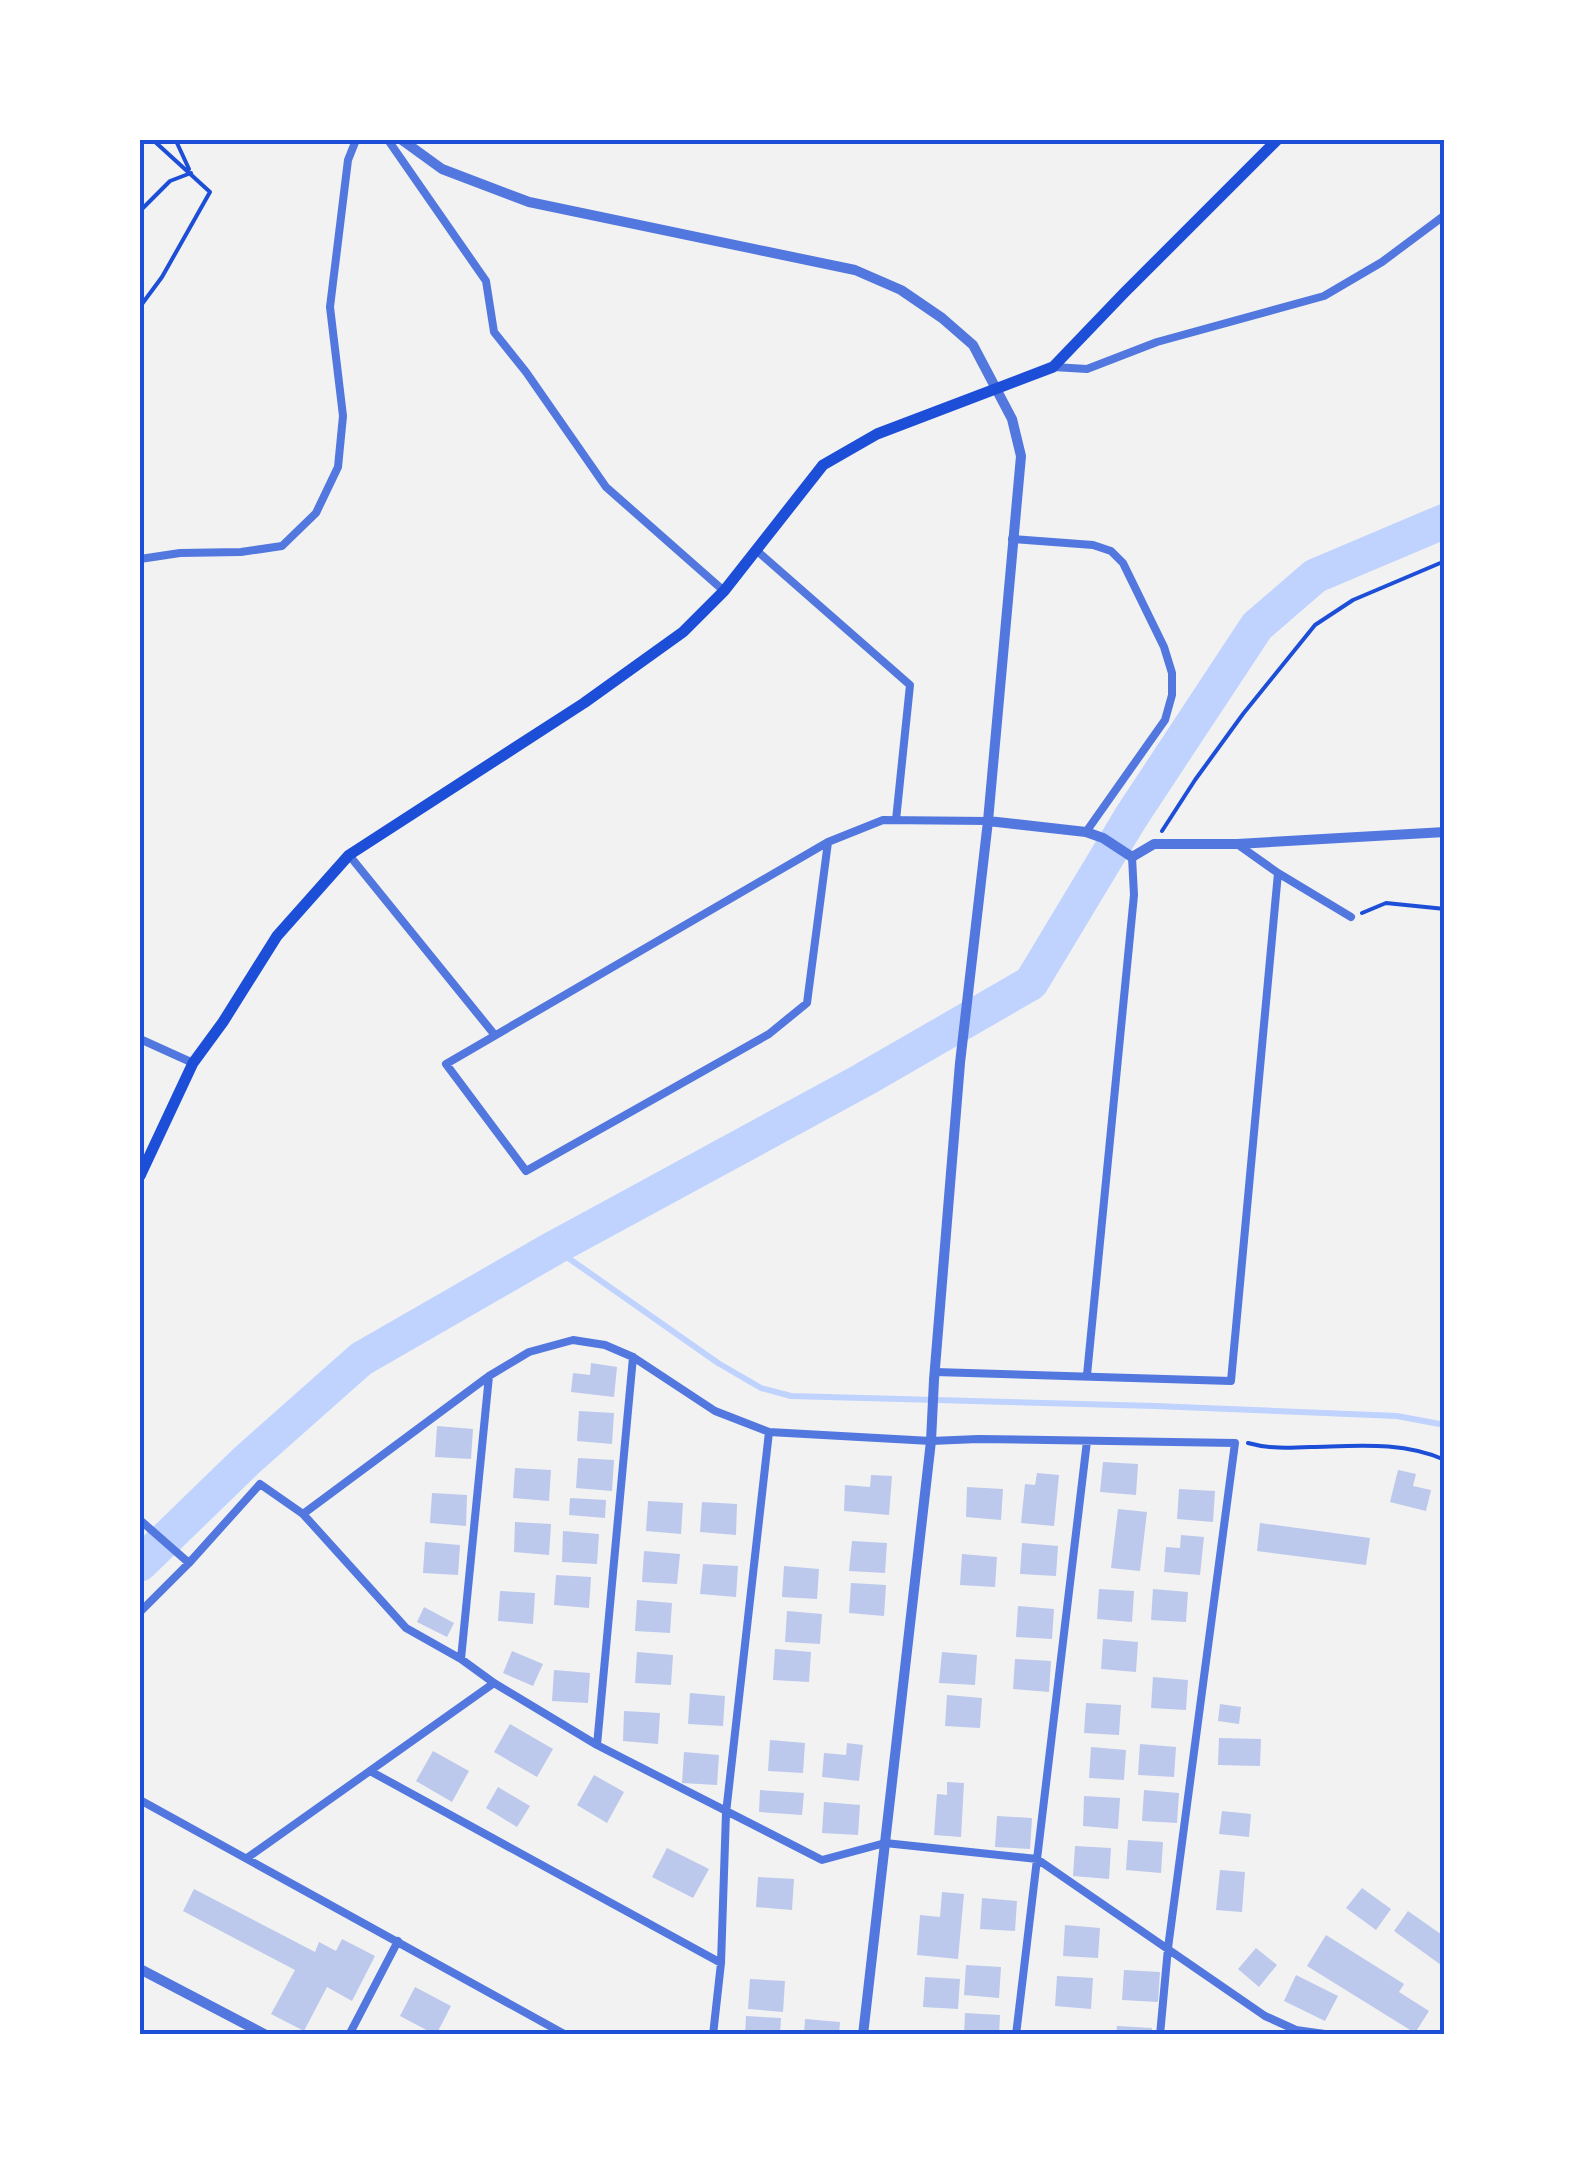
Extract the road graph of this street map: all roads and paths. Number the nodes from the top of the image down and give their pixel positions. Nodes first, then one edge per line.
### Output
1 (153, 140) edge
2 (180, 140) edge
3 (356, 140) edge
4 (388, 140) edge
5 (402, 140) edge
6 (1277, 140) edge
7 (191, 173) junction
8 (140, 211) edge
9 (1445, 216) edge
10 (140, 316) edge
11 (1053, 367) junction
12 (998, 389) junction
13 (1012, 539) junction
14 (756, 550) junction
15 (140, 559) edge
16 (1445, 561) edge
17 (724, 591) junction
18 (896, 820) junction
19 (988, 821) junction
20 (1086, 832) junction
21 (1445, 832) edge
22 (828, 842) junction
23 (1154, 844) junction
24 (1237, 844) junction
25 (349, 855) junction
26 (1132, 857) junction
27 (1278, 873) junction
28 (1445, 910) edge
29 (1351, 917) joint
30 (494, 1034) junction
31 (140, 1039) edge
32 (193, 1064) junction
33 (140, 1176) edge
34 (633, 1357) junction
35 (1087, 1375) junction
36 (489, 1376) junction
37 (934, 1376) junction
38 (769, 1432) junction
39 (931, 1441) junction
40 (1087, 1442) junction
41 (1245, 1442) dead end
42 (1445, 1460) edge
43 (303, 1514) junction
44 (140, 1520) edge
45 (189, 1563) junction
46 (140, 1612) edge
47 (461, 1660) junction
48 (494, 1683) junction
49 (596, 1746) junction
50 (370, 1772) junction
51 (140, 1800) edge
52 (726, 1813) junction
53 (885, 1843) junction
54 (247, 1858) junction
55 (1037, 1860) junction
56 (398, 1942) junction
57 (1168, 1948) junction
58 (721, 1963) junction
59 (140, 1969) edge
60 (266, 2035) edge
61 (349, 2035) edge
62 (566, 2035) edge
63 (713, 2035) edge
64 (863, 2035) edge
65 (1016, 2035) edge
66 (1160, 2035) edge
67 (1332, 2035) edge

1 - 7 path
2 - 7 path
3 - 15 street
4 - 17 street
5 - 12 street
6 - 11 main road
7 - 8 path
7 - 10 path
9 - 11 street
11 - 12 main road
12 - 13 street
12 - 14 main road
13 - 19 street
13 - 20 street
14 - 17 main road
14 - 18 street
16 - 23 path
17 - 25 main road
18 - 19 street
18 - 22 street
19 - 20 street
19 - 37 street
20 - 26 street
21 - 24 street
22 - 30 street
22 - 30 street
23 - 24 street
23 - 26 street
24 - 27 street
25 - 30 street
25 - 32 main road
26 - 35 street
27 - 29 street
27 - 35 street
28 - 29 path
31 - 32 street
32 - 33 main road
34 - 36 street
34 - 38 street
34 - 49 street
35 - 37 street
36 - 43 street
36 - 47 street
37 - 39 street
38 - 39 street
38 - 52 street
39 - 40 street
39 - 53 street
40 - 55 street
40 - 57 street
41 - 42 path
43 - 45 street
43 - 47 street
44 - 45 street
45 - 46 street
47 - 48 street
48 - 49 street
48 - 50 street
49 - 52 street
50 - 54 street
50 - 58 street
51 - 54 street
52 - 53 street
52 - 58 street
53 - 55 street
53 - 64 street
54 - 56 street
55 - 57 street
55 - 65 street
56 - 61 street
56 - 62 street
57 - 66 street
57 - 67 street
58 - 63 street
59 - 60 street

